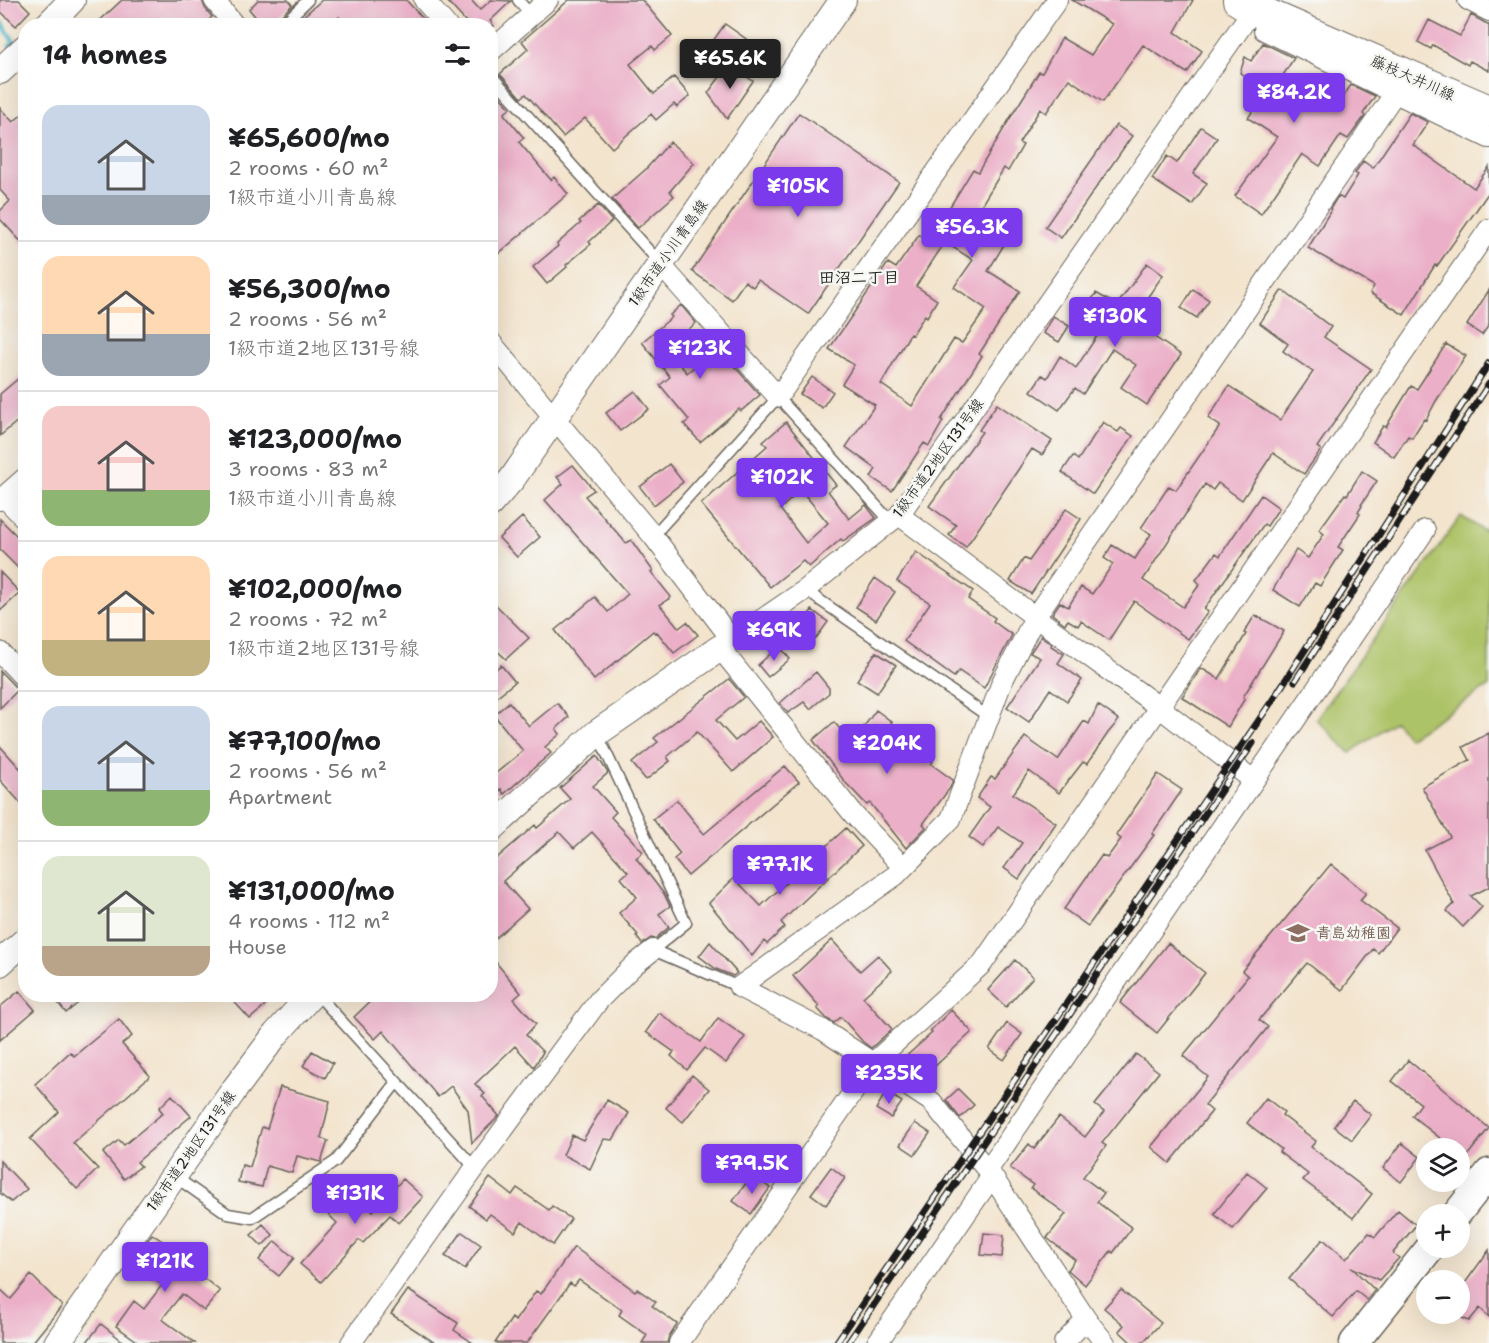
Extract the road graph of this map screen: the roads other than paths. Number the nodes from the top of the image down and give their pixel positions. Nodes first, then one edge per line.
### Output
1 (72, 0) edge
2 (214, 0) edge
3 (309, 0) edge
4 (424, 0) edge
5 (518, 0) edge
6 (548, 0) edge
7 (843, 0) edge
8 (1057, 0) edge
9 (1468, 0) edge
10 (1250, 7) edge
11 (1489, 11) edge
12 (531, 15) junction
13 (55, 18) edge
14 (229, 18) edge
15 (289, 18) edge
16 (440, 18) edge
17 (498, 45) edge
18 (498, 83) edge
19 (1395, 93) junction
20 (1489, 111) edge
21 (1489, 138) edge
22 (1489, 229) edge
23 (660, 264) junction
24 (498, 351) edge
25 (778, 397) junction
26 (554, 418) junction
27 (18, 484) edge
28 (498, 495) edge
29 (2, 498) edge
30 (18, 513) edge
31 (895, 519) junction
32 (1425, 530) dead end
33 (653, 536) junction
34 (805, 590) junction
35 (1035, 617) junction
36 (726, 644) junction
37 (0, 652) edge
38 (18, 671) edge
39 (1159, 707) junction
40 (989, 717) junction
41 (597, 733) junction
42 (1253, 780) junction
43 (498, 823) edge
44 (903, 867) junction
45 (18, 947) edge
46 (652, 950) junction
47 (0, 963) edge
48 (739, 987) junction
49 (305, 1002) edge
50 (324, 1002) edge
51 (874, 1062) junction
52 (397, 1082) junction
53 (475, 1168) junction
54 (990, 1173) junction
55 (1489, 1173) edge
56 (174, 1176) junction
57 (1465, 1204) edge
58 (1422, 1258) edge
59 (1086, 1319) junction
60 (57, 1343) edge
61 (351, 1343) edge
62 (680, 1343) edge
63 (877, 1343) edge
64 (1064, 1343) edge
65 (1105, 1343) edge
66 (1354, 1343) edge

1 - 13 street
2 - 14 street
3 - 15 lane
4 - 16 street
5 - 12 lane
6 - 12 street
7 - 23 street, 1級市道小川青島線
8 - 25 street
9 - 11 street
10 - 19 street
10 - 20 main road, 藤枝大井川線
10 - 31 street, 1級市道2地区131号線
12 - 17 street
18 - 23 lane
19 - 21 street
19 - 35 street
22 - 39 street
23 - 25 street
23 - 26 street, 1級市道小川青島線
24 - 26 street
25 - 31 lane
25 - 33 lane
26 - 28 street, 1級市道小川青島線
26 - 33 street
27 - 29 street
29 - 30 street
31 - 34 street, 1級市道2地区131号線
31 - 35 street
32 - 42 street
33 - 36 street
34 - 36 street, 1級市道2地区131号線
34 - 40 lane
35 - 39 street
35 - 40 street
36 - 41 street, 1級市道2地区131号線
36 - 44 street
37 - 38 street
39 - 42 street
39 - 51 street
40 - 44 street
41 - 43 street, 1級市道2地区131号線
41 - 46 lane
42 - 54 street
44 - 48 street
45 - 47 street
46 - 48 lane
46 - 53 street
48 - 51 street
49 - 56 street, 1級市道2地区131号線
50 - 52 lane
51 - 54 street
51 - 62 street
52 - 53 lane
52 - 56 lane
53 - 61 street
54 - 59 street
54 - 63 street
55 - 57 main road
56 - 60 street, 1級市道2地区131号線
58 - 66 main road
59 - 64 street
59 - 65 street

